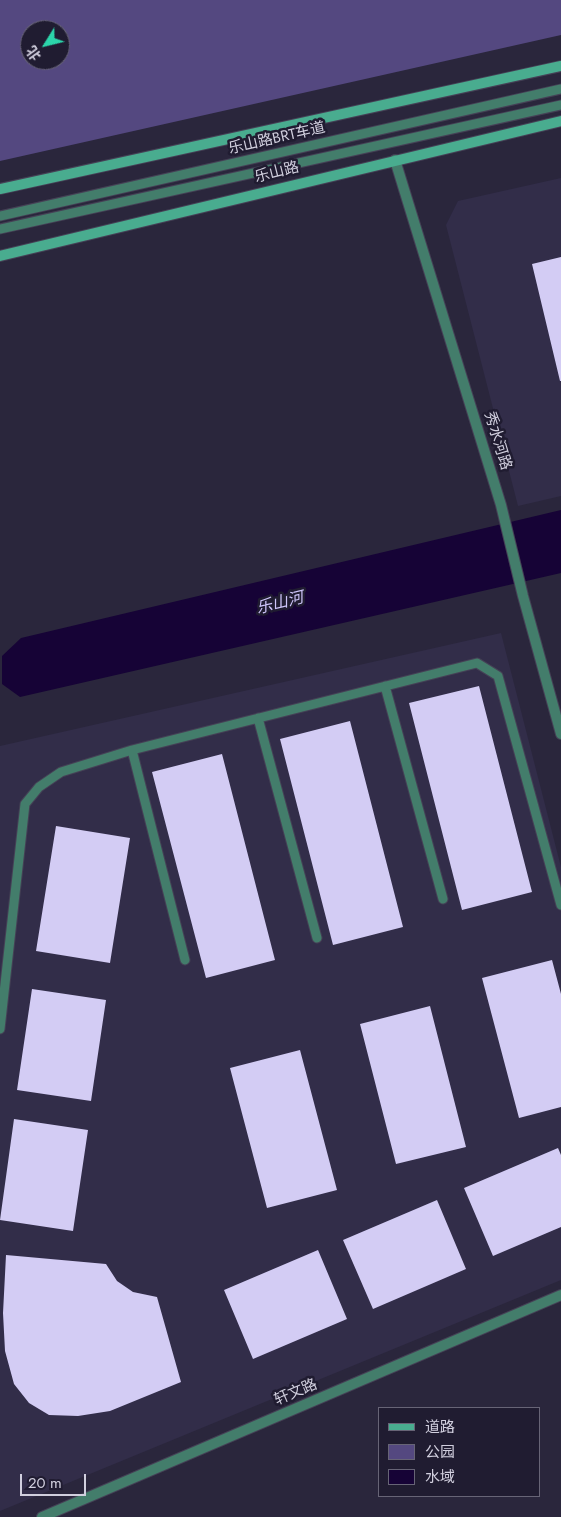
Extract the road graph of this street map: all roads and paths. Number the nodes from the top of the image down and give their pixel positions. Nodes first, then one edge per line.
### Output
1 (561, 66) edge
2 (561, 89) edge
3 (561, 105) edge
4 (561, 121) edge
5 (395, 160) junction
6 (0, 189) edge
7 (0, 216) edge
8 (0, 229) edge
9 (0, 256) edge
10 (385, 686) junction
11 (258, 718) junction
12 (561, 734) edge
13 (132, 750) junction
14 (443, 899) dead end
15 (561, 905) edge
16 (317, 938) dead end
17 (186, 960) dead end
18 (0, 1029) edge
19 (561, 1295) edge
20 (42, 1517) edge

1 - 6 main road
2 - 7 lane, 乐山路BRT车道
3 - 8 lane, 乐山路BRT车道
4 - 5 main road, 乐山路
5 - 9 main road, 乐山路
5 - 12 street, 秀水河路
10 - 11 lane
10 - 14 lane
10 - 15 lane
11 - 13 lane
11 - 16 lane
13 - 17 lane
13 - 18 lane
19 - 20 street, 轩文路

